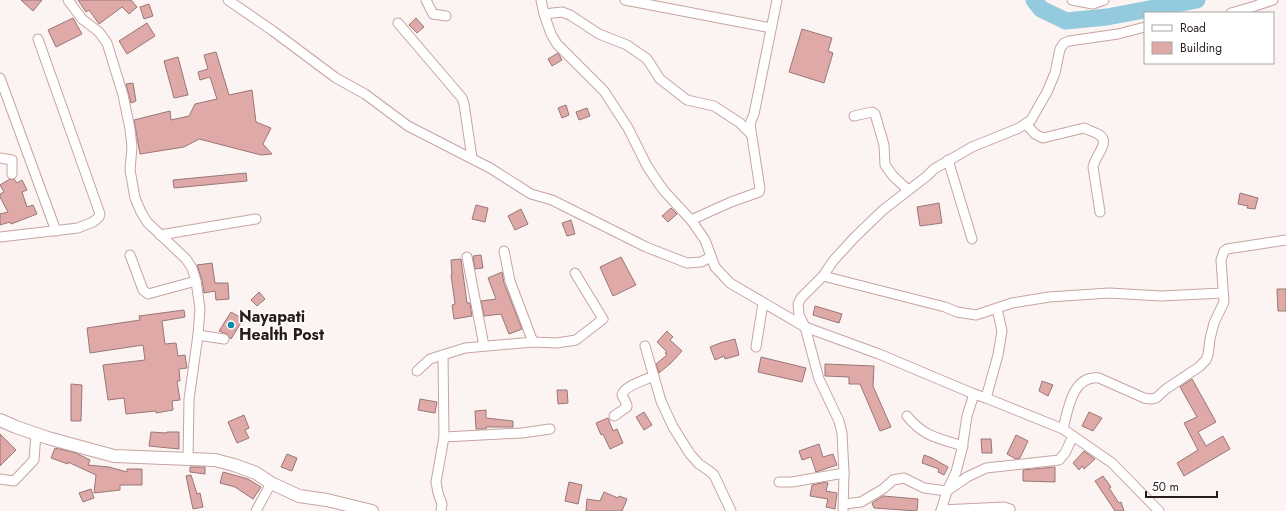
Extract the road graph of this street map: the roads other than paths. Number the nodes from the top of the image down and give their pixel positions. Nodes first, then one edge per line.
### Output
1 (68, 0) edge
2 (228, 0) edge
3 (426, 0) edge
4 (541, 0) edge
5 (625, 0) edge
6 (777, 0) edge
7 (1072, 0) edge
8 (1104, 0) edge
9 (1273, 0) edge
10 (1234, 12) edge
11 (544, 14) junction
12 (446, 16) dead end
13 (398, 22) dead end
14 (1144, 27) edge
15 (771, 28) junction
16 (38, 39) dead end
17 (0, 78) edge
18 (854, 116) dead end
19 (1026, 124) junction
20 (750, 133) junction
21 (0, 158) edge
22 (472, 158) junction
23 (948, 160) junction
24 (12, 174) dead end
25 (908, 190) junction
26 (1100, 212) dead end
27 (256, 220) dead end
28 (691, 220) junction
29 (56, 231) junction
30 (160, 235) junction
31 (0, 237) edge
32 (972, 239) dead end
33 (1286, 240) edge
34 (504, 251) dead end
35 (130, 255) dead end
36 (467, 257) dead end
37 (711, 257) junction
38 (575, 273) dead end
39 (823, 276) junction
40 (196, 281) junction
41 (1223, 293) junction
42 (763, 303) junction
43 (996, 309) junction
44 (805, 327) junction
45 (198, 335) junction
46 (224, 338) dead end
47 (533, 342) junction
48 (484, 346) junction
49 (645, 346) dead end
50 (756, 347) dead end
51 (443, 354) junction
52 (417, 371) dead end
53 (654, 376) junction
54 (974, 394) junction
55 (986, 398) junction
56 (614, 416) dead end
57 (907, 416) dead end
58 (0, 420) edge
59 (550, 429) dead end
60 (1063, 429) junction
61 (36, 434) junction
62 (1073, 436) junction
63 (444, 437) junction
64 (963, 446) junction
65 (188, 459) junction
66 (844, 473) junction
67 (0, 479) edge
68 (779, 482) dead end
69 (271, 483) junction
70 (947, 491) junction
71 (347, 508) edge
72 (843, 508) edge
73 (256, 511) edge
74 (372, 511) edge
75 (441, 511) edge
76 (731, 511) edge
77 (941, 511) edge
78 (1010, 511) edge
79 (1160, 511) edge

1 - 30 street
2 - 22 street
3 - 12 street
4 - 11 street
5 - 15 street
6 - 15 street
7 - 8 street
9 - 10 street
11 - 20 street
11 - 28 street
13 - 22 street
14 - 19 street
15 - 20 street
16 - 29 street
17 - 29 street
18 - 25 street
19 - 23 street
19 - 26 street
20 - 28 street
21 - 24 street
22 - 37 street
23 - 25 street
23 - 32 street
25 - 39 street
27 - 30 street
28 - 37 street
29 - 31 street
30 - 40 street
33 - 41 street
34 - 47 street
35 - 40 street
36 - 48 street
37 - 42 street
38 - 47 street
39 - 43 street
39 - 44 street
40 - 45 street
41 - 43 street
41 - 60 street
42 - 44 street
42 - 50 street
43 - 55 street
44 - 54 street
44 - 66 street
45 - 46 street
45 - 65 street
47 - 48 street
48 - 51 street
49 - 53 street
51 - 52 street
51 - 63 street
53 - 56 street
53 - 76 street
54 - 55 street
54 - 64 street
55 - 60 street
57 - 64 street
58 - 61 main road
59 - 63 street
60 - 62 street
61 - 65 main road
61 - 67 street
62 - 70 street
62 - 79 street
63 - 75 street
64 - 70 street
65 - 69 main road
66 - 68 street
66 - 72 street
69 - 71 main road
69 - 73 street
70 - 72 street
70 - 77 street
71 - 74 main road
77 - 78 street

